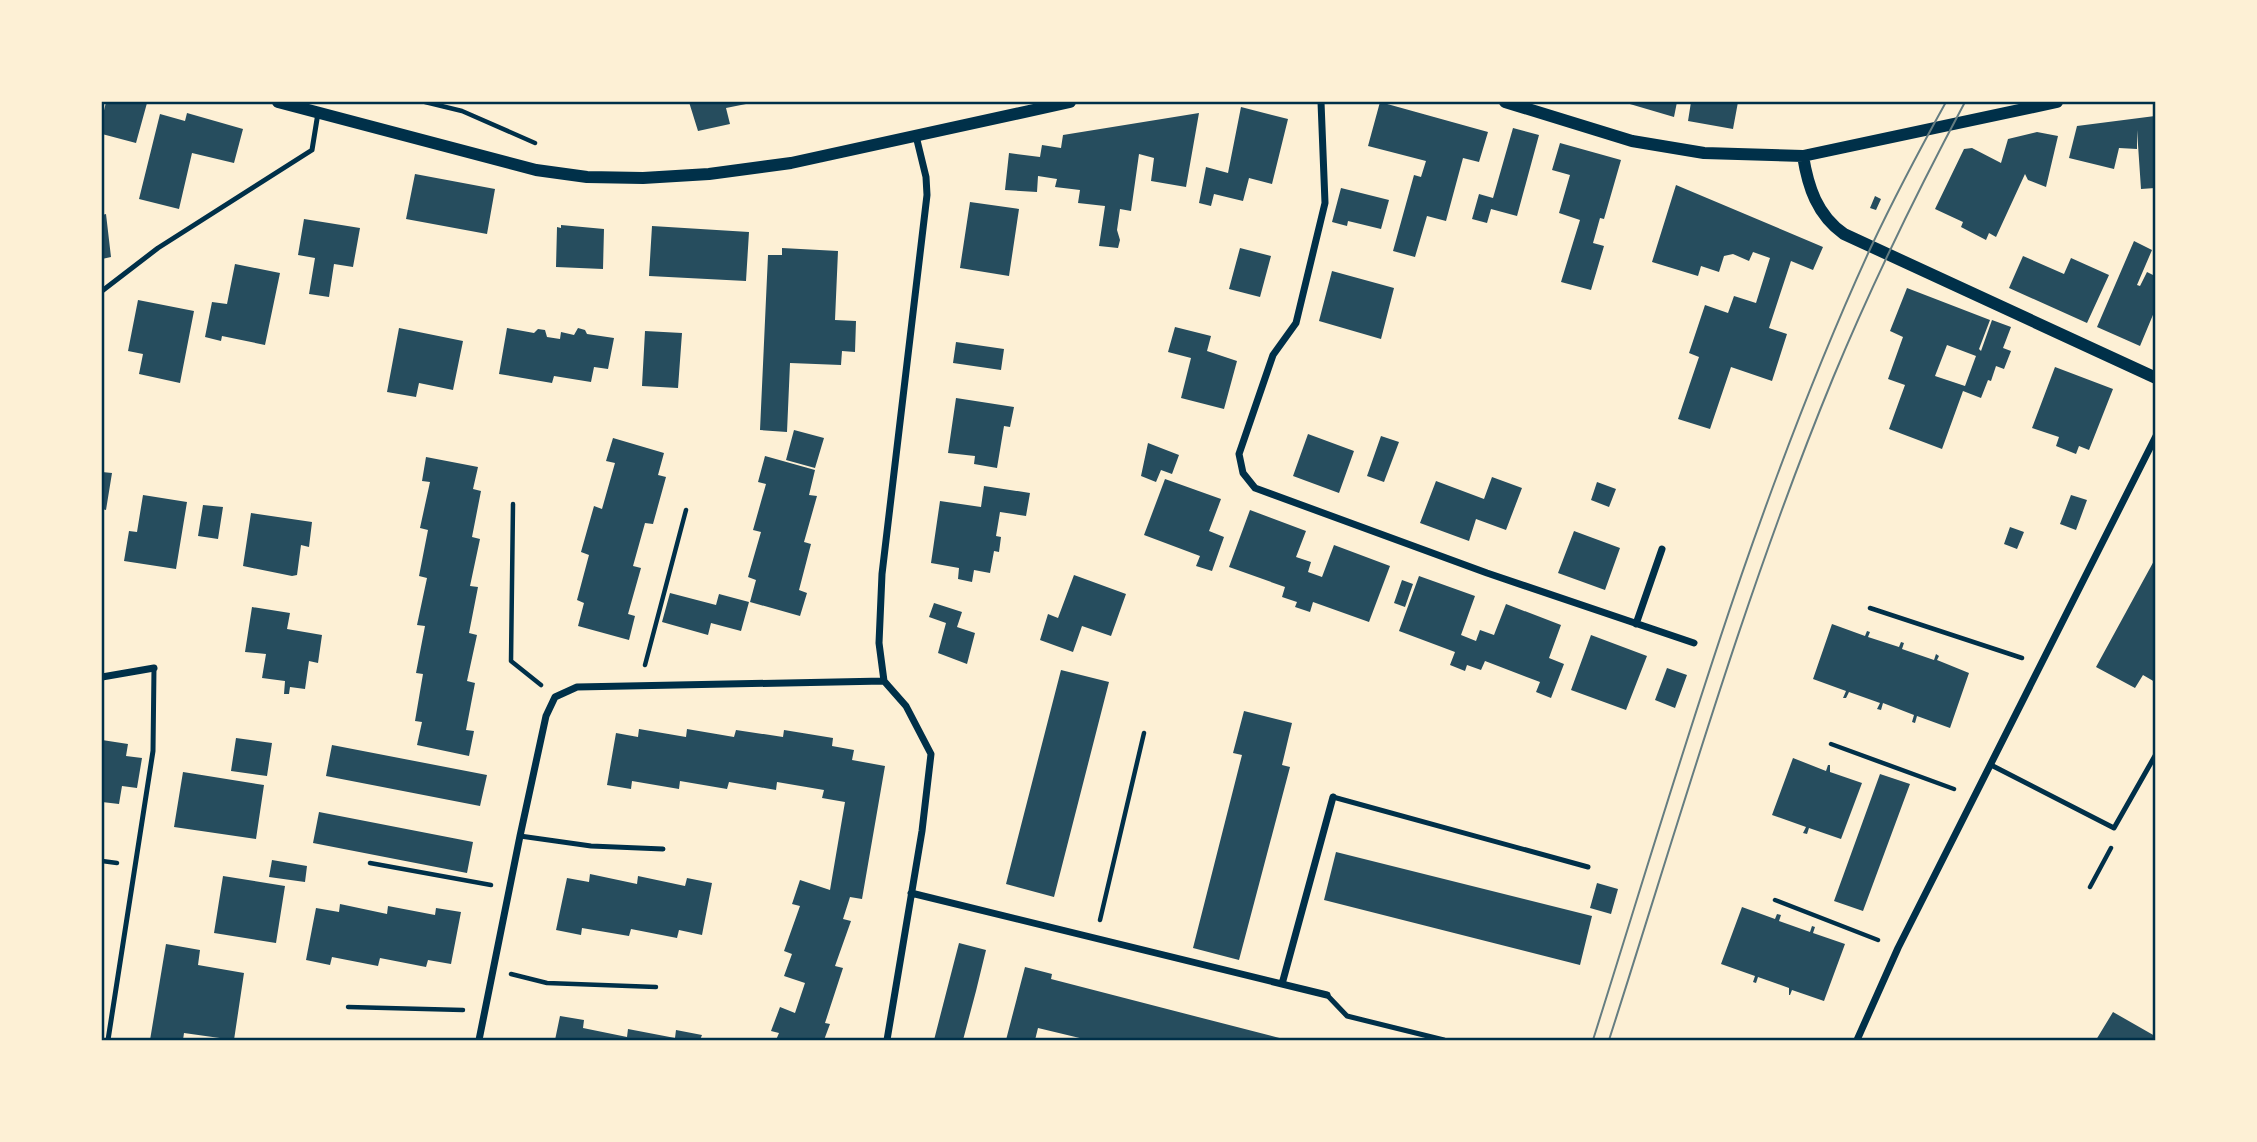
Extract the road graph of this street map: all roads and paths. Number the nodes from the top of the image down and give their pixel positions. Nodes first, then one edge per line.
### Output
1 (278, 102) edge
2 (425, 102) edge
3 (1070, 102) edge
4 (1321, 102) edge
5 (1505, 102) edge
6 (2057, 102) edge
7 (319, 107) edge
8 (916, 136) junction
9 (545, 147) dead end
10 (1803, 156) junction
11 (102, 291) edge
12 (2155, 378) edge
13 (2155, 436) edge
14 (513, 504) dead end
15 (686, 510) dead end
16 (1662, 549) dead end
17 (1870, 608) dead end
18 (1636, 624) junction
19 (1693, 643) dead end
20 (2042, 665) junction
21 (154, 668) joint
22 (102, 677) edge
23 (884, 681) junction
24 (639, 686) junction
25 (555, 697) junction
26 (1144, 733) dead end
27 (1831, 744) dead end
28 (2155, 754) edge
29 (1991, 765) junction
30 (1333, 797) joint
31 (1975, 797) junction
32 (520, 836) junction
33 (663, 849) dead end
34 (370, 863) dead end
35 (1588, 867) dead end
36 (2100, 867) dead end
37 (2090, 887) dead end
38 (509, 888) junction
39 (911, 892) junction
40 (1775, 900) dead end
41 (1096, 938) junction
42 (1898, 948) junction
43 (493, 970) junction
44 (1282, 984) junction
45 (656, 987) dead end
46 (1327, 995) joint
47 (348, 1007) dead end
48 (485, 1011) junction
49 (108, 1041) edge
50 (479, 1041) edge
51 (887, 1041) edge
52 (1444, 1041) edge
53 (1857, 1041) edge

1 - 7 street
2 - 9 path
3 - 8 street
4 - 18 street
5 - 10 street
6 - 10 street
7 - 8 street
7 - 11 lane
8 - 23 street
10 - 12 street
13 - 20 street
14 - 25 path
15 - 24 path
16 - 18 street
17 - 20 path
18 - 19 street
20 - 29 street
21 - 22 street
21 - 49 lane
23 - 24 street
23 - 39 street
24 - 25 street
25 - 32 street
26 - 41 path
27 - 31 path
28 - 29 lane
29 - 31 street
30 - 35 lane
30 - 44 street
31 - 42 street
32 - 33 lane
32 - 38 street
34 - 38 path
36 - 37 path
38 - 43 street
39 - 41 street
39 - 51 street
40 - 42 path
41 - 44 street
42 - 53 street
43 - 45 path
43 - 48 street
44 - 46 street
46 - 52 lane
47 - 48 path
48 - 50 street

